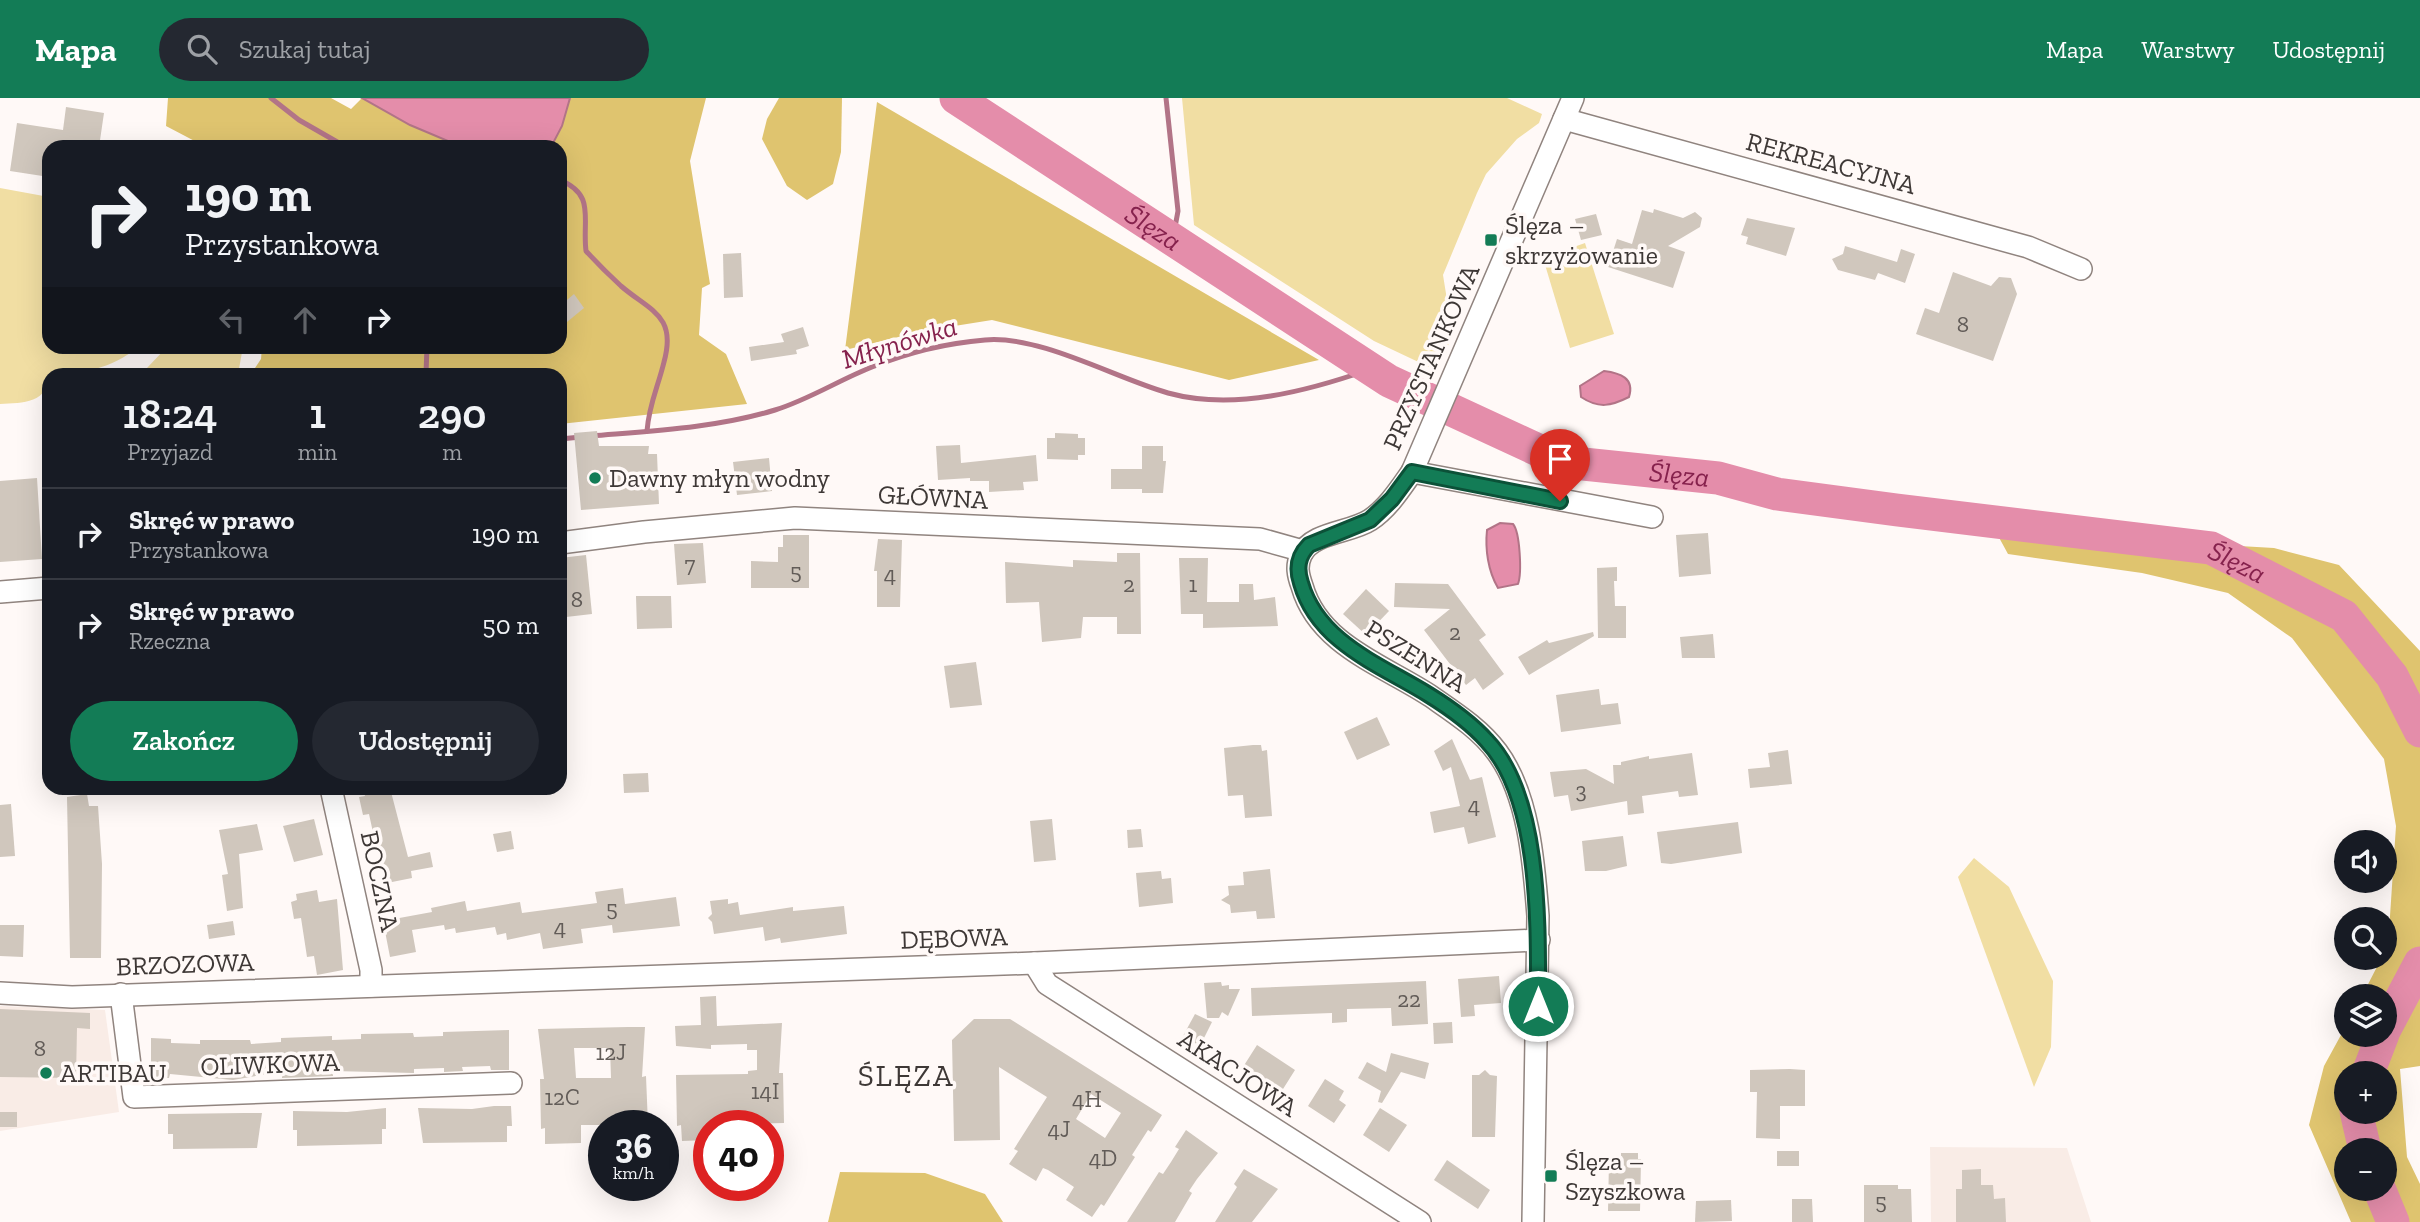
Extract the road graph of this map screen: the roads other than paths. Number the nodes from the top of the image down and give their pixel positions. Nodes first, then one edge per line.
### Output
1 (1573, 98) edge
2 (1564, 119) junction
3 (2081, 269) dead end
4 (1412, 472) junction
5 (1652, 517) dead end
6 (567, 542) edge
7 (1303, 551) junction
8 (42, 589) edge
9 (0, 592) edge
10 (333, 795) edge
11 (1539, 940) junction
12 (1034, 963) junction
13 (371, 986) junction
14 (0, 993) edge
15 (121, 995) junction
16 (511, 1083) dead end
17 (1420, 1222) edge
18 (1533, 1222) edge

1 - 2 street, PRZYSTANKOWA
2 - 3 street, REKREACYJNA
2 - 4 street, PRZYSTANKOWA
4 - 5 street
4 - 7 street, PRZYSTANKOWA
6 - 7 street, GŁÓWNA
7 - 11 street, PSZENNA
8 - 9 street
10 - 13 street, BOCZNA
11 - 12 street, DĘBOWA
11 - 18 street, PSZENNA
12 - 13 street, DĘBOWA
12 - 17 street, AKACJOWA
13 - 15 street, BRZOZOWA
14 - 15 street, BRZOZOWA
15 - 16 street, OLIWKOWA

